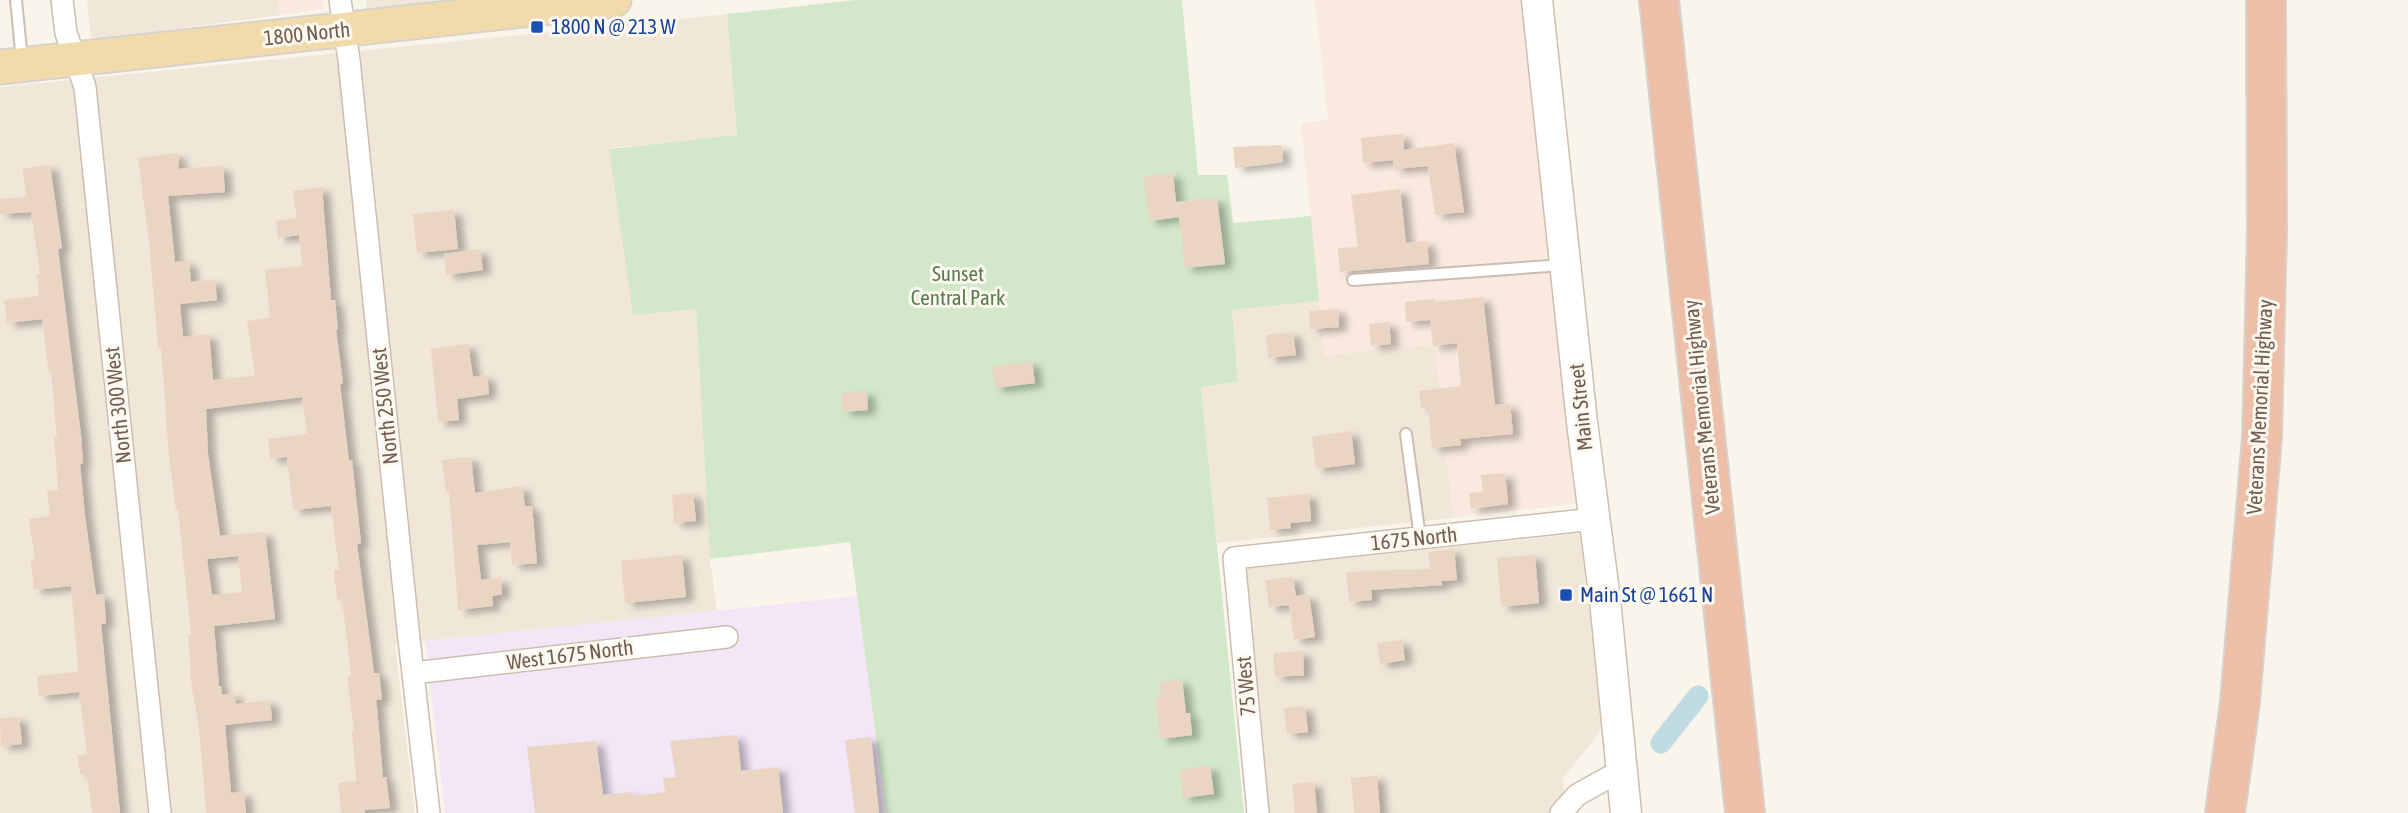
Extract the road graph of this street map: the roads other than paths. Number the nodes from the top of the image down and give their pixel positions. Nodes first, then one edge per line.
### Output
1 (16, 0) edge
2 (62, 0) edge
3 (614, 0) edge
4 (1537, 0) edge
5 (1658, 0) edge
6 (2266, 0) edge
7 (562, 3) edge
8 (343, 15) edge
9 (75, 59) junction
10 (11, 66) edge
11 (1566, 265) junction
12 (1353, 280) dead end
13 (1406, 434) dead end
14 (1594, 519) junction
15 (1420, 538) junction
16 (1234, 558) joint
17 (727, 637) dead end
18 (413, 673) junction
19 (1622, 770) junction
20 (160, 813) edge
21 (429, 813) edge
22 (1258, 813) edge
23 (1561, 813) edge
24 (1626, 813) edge
25 (1745, 813) edge
26 (2225, 813) edge

1 - 10 lane
2 - 9 street, North 300 West
3 - 7 main road, 1800 North
4 - 11 main road, Main Street
5 - 25 highway, Veterans Memorial Highway
6 - 26 highway, Veterans Memorial Highway
7 - 8 main road, 1800 North
8 - 9 main road, 1800 North
8 - 18 street, North 250 West
9 - 10 main road, 1800 North
9 - 20 street, North 300 West
11 - 12 lane
11 - 14 main road, Main Street
13 - 15 lane
14 - 15 street, 1675 North
14 - 19 main road, Main Street
15 - 16 street, 1675 North
16 - 22 street, 75 West
17 - 18 street, West 1675 North
18 - 21 street, North 250 West
19 - 23 street
19 - 24 main road, Main Street

